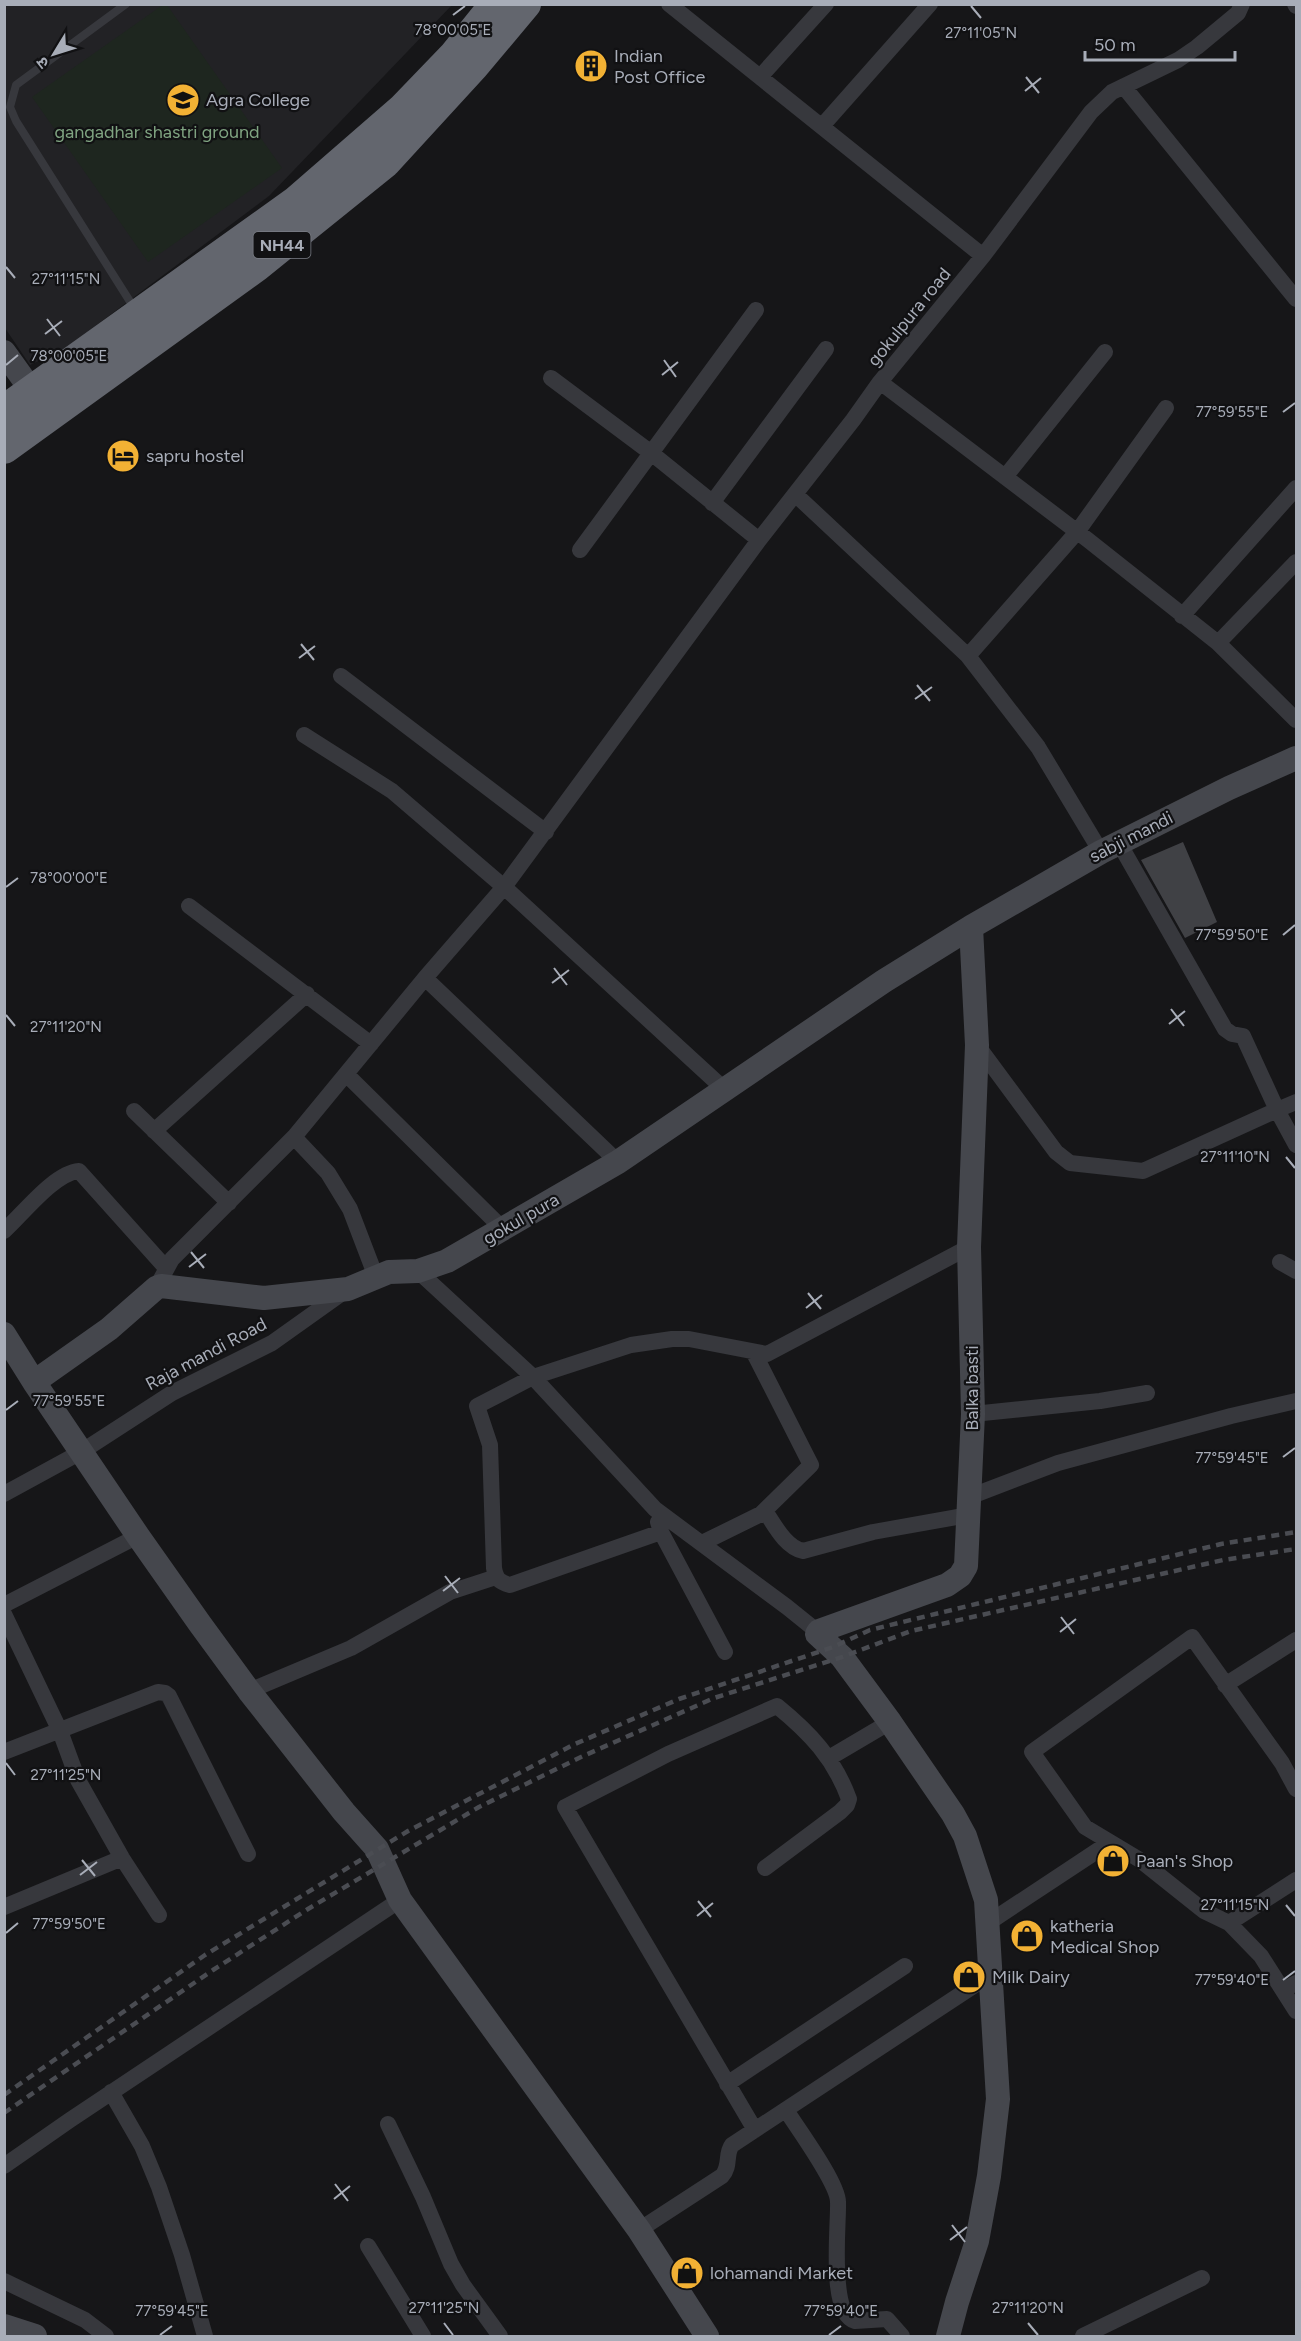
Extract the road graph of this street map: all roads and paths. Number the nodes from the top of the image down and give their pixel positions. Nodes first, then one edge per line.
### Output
1 (126, 4) edge
2 (496, 4) edge
3 (525, 4) edge
4 (669, 4) edge
5 (826, 4) edge
6 (930, 4) edge
7 (1242, 4) edge
8 (760, 77) junction
9 (1124, 87) junction
10 (822, 126) junction
11 (983, 256) junction
12 (1296, 299) edge
13 (756, 310) dead end
14 (138, 314) junction
15 (826, 349) dead end
16 (4, 352) edge
17 (1105, 352) dead end
18 (551, 378) dead end
19 (880, 381) junction
20 (32, 391) junction
21 (1166, 408) dead end
22 (4, 411) edge
23 (4, 448) edge
24 (650, 452) junction
25 (1005, 477) junction
26 (1296, 488) edge
27 (795, 494) junction
28 (712, 503) junction
29 (1077, 532) junction
30 (759, 540) junction
31 (580, 550) dead end
32 (1296, 562) edge
33 (1182, 616) junction
34 (1218, 643) junction
35 (968, 656) junction
36 (341, 676) dead end
37 (1293, 710) edge
38 (304, 735) dead end
39 (1296, 758) edge
40 (546, 832) junction
41 (1110, 847) junction
42 (504, 887) junction
43 (189, 906) dead end
44 (971, 927) junction
45 (425, 978) junction
46 (306, 994) junction
47 (371, 1044) junction
48 (977, 1045) junction
49 (346, 1074) junction
50 (724, 1089) junction
51 (1296, 1102) edge
52 (1277, 1110) junction
53 (134, 1112) dead end
54 (154, 1131) junction
55 (294, 1137) junction
56 (1296, 1145) edge
57 (618, 1162) junction
58 (229, 1203) junction
59 (503, 1230) junction
60 (4, 1231) edge
61 (969, 1247) junction
62 (1280, 1262) dead end
63 (418, 1270) junction
64 (1296, 1271) edge
65 (376, 1277) junction
66 (161, 1278) junction
67 (348, 1289) junction
68 (4, 1334) edge
69 (754, 1353) junction
70 (533, 1377) junction
71 (34, 1382) junction
72 (1147, 1393) dead end
73 (1296, 1401) edge
74 (973, 1414) junction
75 (81, 1452) junction
76 (4, 1494) edge
77 (968, 1506) junction
78 (655, 1509) junction
79 (765, 1511) junction
80 (661, 1532) junction
81 (138, 1536) junction
82 (702, 1543) junction
83 (496, 1577) junction
84 (4, 1605) edge
85 (4, 1614) edge
86 (818, 1632) junction
87 (1296, 1640) edge
88 (724, 1652) dead end
89 (1225, 1685) junction
90 (249, 1691) junction
91 (890, 1722) junction
92 (60, 1731) junction
93 (4, 1752) edge
94 (830, 1758) junction
95 (1296, 1790) edge
96 (1109, 1843) junction
97 (248, 1854) dead end
98 (122, 1858) junction
99 (765, 1868) dead end
100 (1296, 1880) edge
101 (400, 1900) junction
102 (4, 1907) edge
103 (159, 1915) dead end
104 (988, 1923) junction
105 (1229, 1923) junction
106 (905, 1966) dead end
107 (990, 1975) junction
108 (1290, 1987) edge
109 (1296, 2012) edge
110 (727, 2084) junction
111 (111, 2092) junction
112 (786, 2110) junction
113 (388, 2124) dead end
114 (755, 2130) junction
115 (4, 2166) edge
116 (639, 2230) junction
117 (368, 2246) dead end
118 (1202, 2278) dead end
119 (4, 2281) edge
120 (4, 2326) edge
121 (420, 2336) edge
122 (35, 2337) edge
123 (106, 2337) edge
124 (206, 2337) edge
125 (500, 2337) edge
126 (707, 2337) edge
127 (902, 2337) edge
128 (948, 2337) edge
129 (1083, 2337) edge

1 - 14 lane
2 - 14 highway, NH44
3 - 23 highway, NH44
4 - 8 street
5 - 8 street
6 - 10 street
7 - 9 street, gokulpura road
8 - 10 street
9 - 11 street, gokulpura road
9 - 12 street
10 - 11 street
11 - 19 street, gokulpura road
13 - 24 street
14 - 20 highway, NH44
15 - 28 street
16 - 20 street
17 - 25 street
18 - 24 street
19 - 25 street, gokulpura road
19 - 27 street
20 - 22 highway, NH44
21 - 29 street
24 - 28 street
24 - 31 street
25 - 29 street, gokulpura road
26 - 33 street
27 - 30 street
27 - 35 street
28 - 30 street
29 - 33 street, gokulpura road
29 - 35 street
30 - 40 street
32 - 34 street
33 - 34 street, gokulpura road
34 - 37 street, gokulpura road
35 - 41 street
36 - 40 street
38 - 42 street
39 - 41 street, sabji mandi
40 - 42 street
41 - 44 street, sabji mandi
41 - 52 street
42 - 45 street
42 - 50 street
43 - 46 street
44 - 48 street, Balka basti
44 - 50 street, gokul pura
45 - 47 street
45 - 57 street
46 - 47 street
46 - 54 street
47 - 49 street
48 - 52 street
48 - 61 street, Balka basti
49 - 55 street
49 - 59 street
50 - 57 street, gokul pura
51 - 52 street
52 - 56 street
53 - 54 street
54 - 58 street
55 - 58 street
55 - 65 street
57 - 59 street, gokul pura
58 - 66 street
59 - 63 street, gokul pura
60 - 66 street
61 - 69 street
61 - 74 street, Balka basti
62 - 64 street
63 - 65 street, gokul pura
63 - 70 street
65 - 67 street, gokul pura
66 - 67 street, gokul pura
66 - 71 street
67 - 75 street, Raja mandi Road
68 - 71 street
69 - 70 street
69 - 79 street
70 - 78 street
70 - 83 street
71 - 75 street
72 - 74 street
73 - 77 street
74 - 77 street, Balka basti
75 - 76 street, Raja mandi Road
75 - 81 street
77 - 79 street
77 - 86 street, Balka basti
78 - 80 street
78 - 82 street
79 - 82 street
80 - 83 street
80 - 88 street
81 - 84 street
81 - 90 street
82 - 86 street
83 - 90 street
85 - 92 street
86 - 91 street
87 - 89 street
89 - 95 street
89 - 96 street
90 - 101 street
91 - 94 street
91 - 104 street
92 - 93 street
92 - 97 street
92 - 98 street
94 - 99 street
94 - 110 street
96 - 104 street
96 - 105 street
98 - 102 street
98 - 103 street
100 - 105 street
101 - 111 street
101 - 116 street
104 - 107 street
105 - 108 street
106 - 110 street
107 - 112 street
107 - 128 street
108 - 109 street
110 - 114 street
111 - 115 street
111 - 124 street
112 - 114 street
112 - 127 street
113 - 125 street
114 - 116 street
116 - 126 street
117 - 121 street
118 - 129 street
119 - 123 street
120 - 122 street

